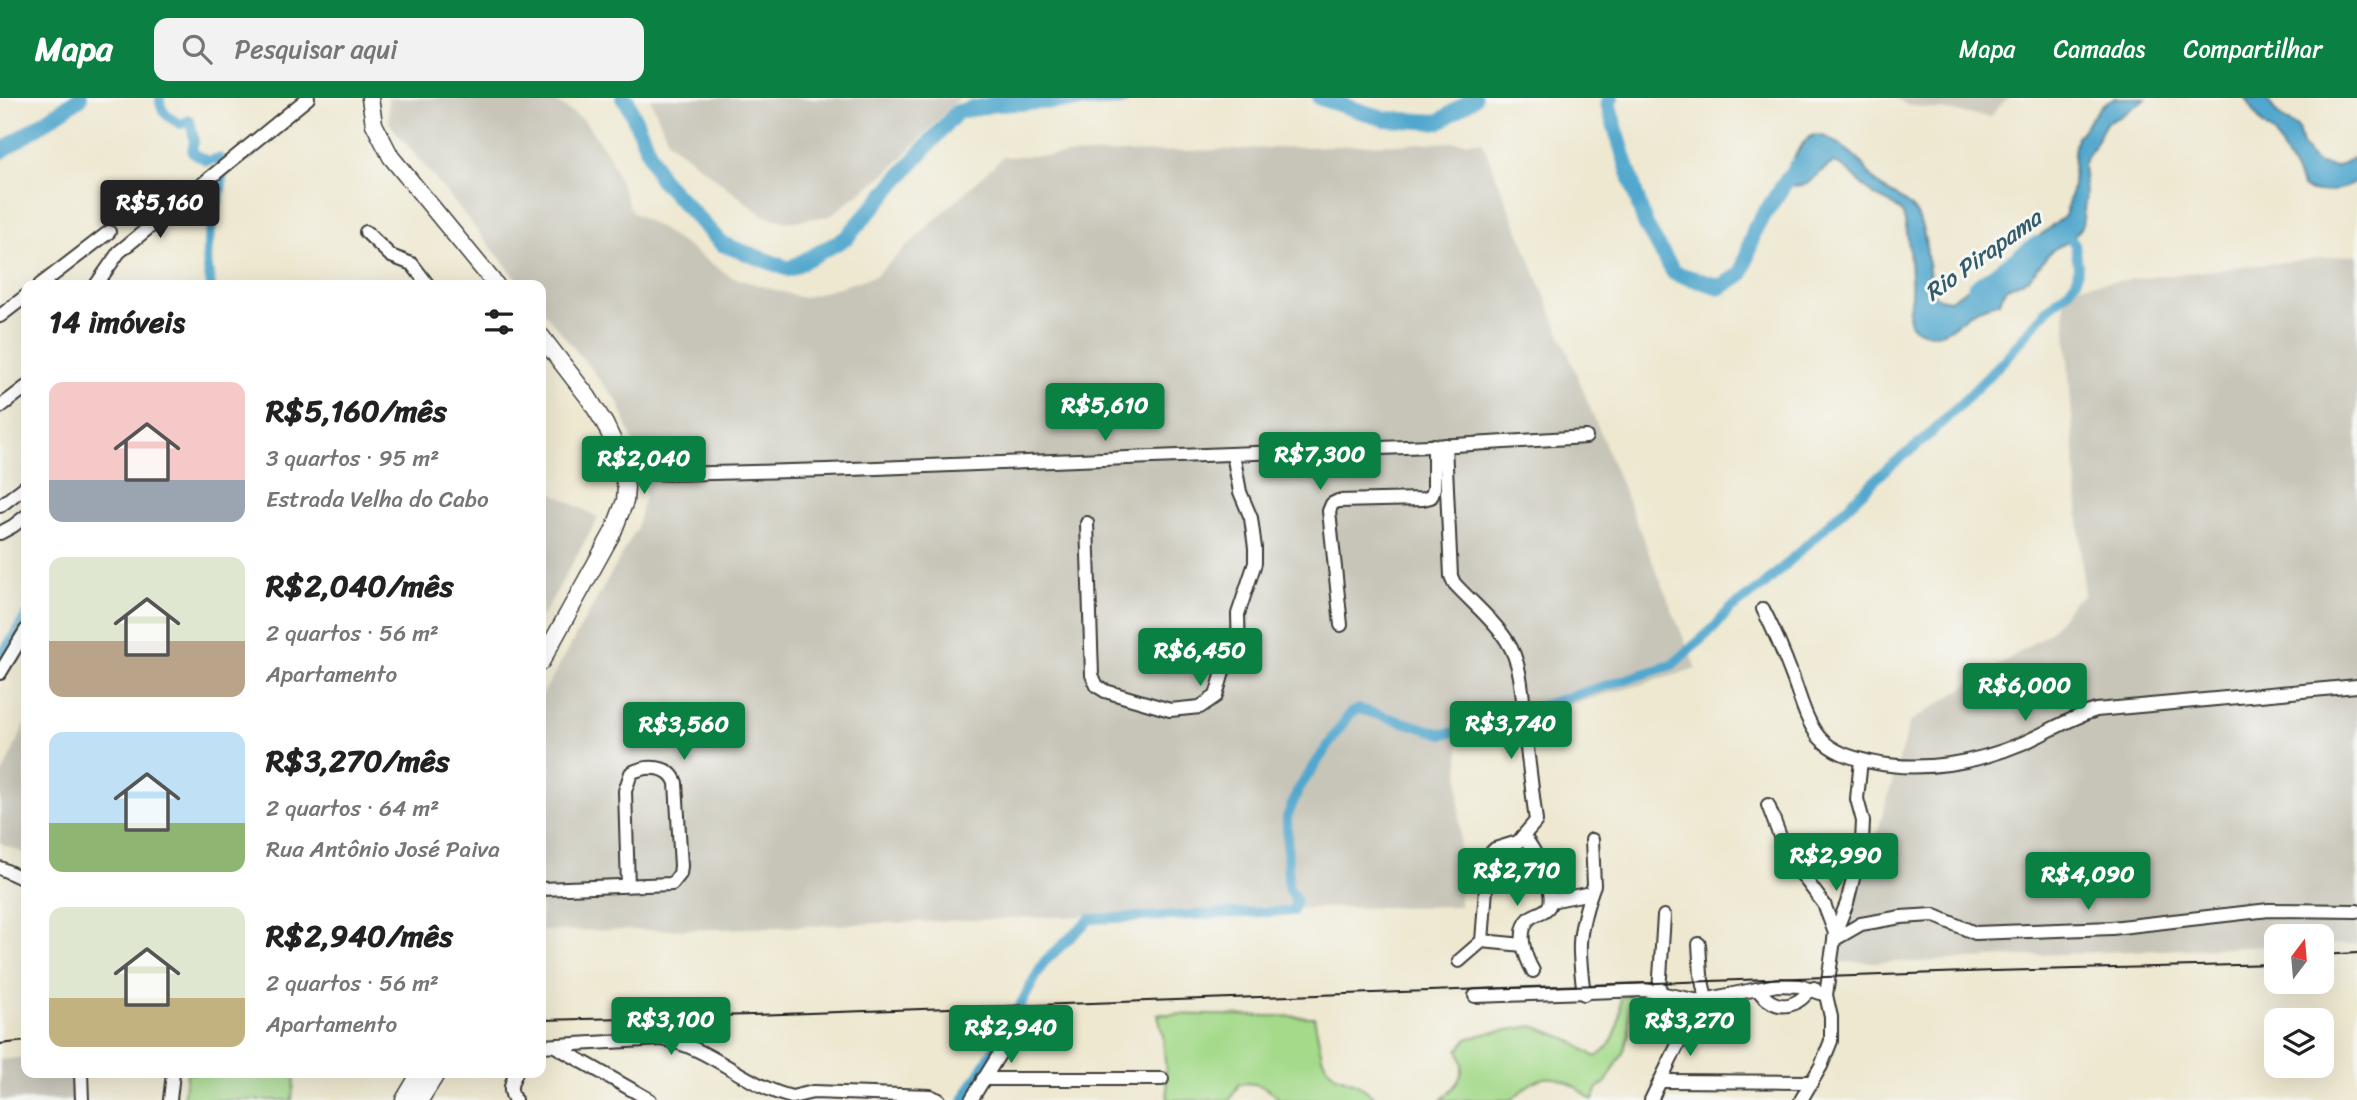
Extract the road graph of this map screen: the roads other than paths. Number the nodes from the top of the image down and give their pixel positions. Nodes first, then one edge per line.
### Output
1 (309, 98) edge
2 (370, 98) edge
3 (366, 232) dead end
4 (109, 233) dead end
5 (47, 280) edge
6 (99, 280) edge
7 (424, 280) edge
8 (488, 280) edge
9 (21, 300) edge
10 (0, 316) edge
11 (546, 347) edge
12 (21, 391) edge
13 (0, 407) edge
14 (1586, 437) dead end
15 (1439, 445) junction
16 (1233, 454) junction
17 (624, 472) junction
18 (21, 490) edge
19 (0, 508) edge
20 (21, 520) edge
21 (1087, 523) dead end
22 (13, 526) junction
23 (0, 533) edge
24 (1763, 609) dead end
25 (1341, 625) dead end
26 (21, 639) edge
27 (546, 653) edge
28 (0, 673) edge
29 (2357, 686) edge
30 (1861, 760) junction
31 (1768, 805) dead end
32 (1523, 835) junction
33 (1592, 840) dead end
34 (0, 868) edge
35 (21, 878) edge
36 (628, 886) junction
37 (546, 889) edge
38 (1591, 893) junction
39 (1551, 901) junction
40 (2357, 911) edge
41 (1664, 916) dead end
42 (1835, 936) junction
43 (1482, 941) junction
44 (1699, 944) dead end
45 (1523, 946) junction
46 (1459, 961) dead end
47 (1533, 971) dead end
48 (1757, 989) junction
49 (1810, 989) junction
50 (1827, 989) junction
51 (1658, 992) junction
52 (1584, 994) junction
53 (1475, 996) dead end
54 (1702, 1001) junction
55 (1024, 1014) dead end
56 (546, 1046) edge
57 (555, 1046) junction
58 (81, 1078) edge
59 (172, 1078) edge
60 (417, 1078) edge
61 (433, 1078) edge
62 (514, 1078) edge
63 (983, 1079) junction
64 (1162, 1079) dead end
65 (1660, 1081) junction
66 (1811, 1082) junction
67 (791, 1099) edge
68 (939, 1099) edge
69 (82, 1100) edge
70 (170, 1100) edge
71 (404, 1100) edge
72 (421, 1100) edge
73 (515, 1100) edge
74 (650, 1100) edge
75 (971, 1100) edge
76 (1651, 1100) edge
77 (1801, 1100) edge

1 - 6 street
2 - 8 main road
3 - 7 street
4 - 5 street
9 - 10 street
11 - 17 main road
12 - 13 street
14 - 15 street
15 - 16 street
15 - 25 street
15 - 32 street
16 - 17 street
16 - 21 street
17 - 27 main road
18 - 19 street
19 - 22 street
20 - 22 street
22 - 23 street
24 - 30 street
26 - 28 street
29 - 30 street
30 - 42 street
31 - 42 street
32 - 39 street
32 - 43 street
33 - 38 street
34 - 35 street
36 - 36 street
36 - 37 street
38 - 39 street
38 - 52 street
39 - 45 street
40 - 42 street
41 - 51 street
42 - 50 street
43 - 45 street
43 - 46 street
44 - 54 street
45 - 47 street
48 - 49 street
48 - 49 street
48 - 54 street
49 - 50 street
50 - 66 street
51 - 52 street
51 - 54 street
52 - 53 street
54 - 65 street
55 - 63 street
56 - 57 street
57 - 67 street
57 - 74 street
58 - 69 street
59 - 70 street
60 - 71 main road
61 - 72 main road
62 - 73 street
63 - 64 street
63 - 75 street
65 - 66 street
65 - 76 street
66 - 77 street
67 - 68 street

